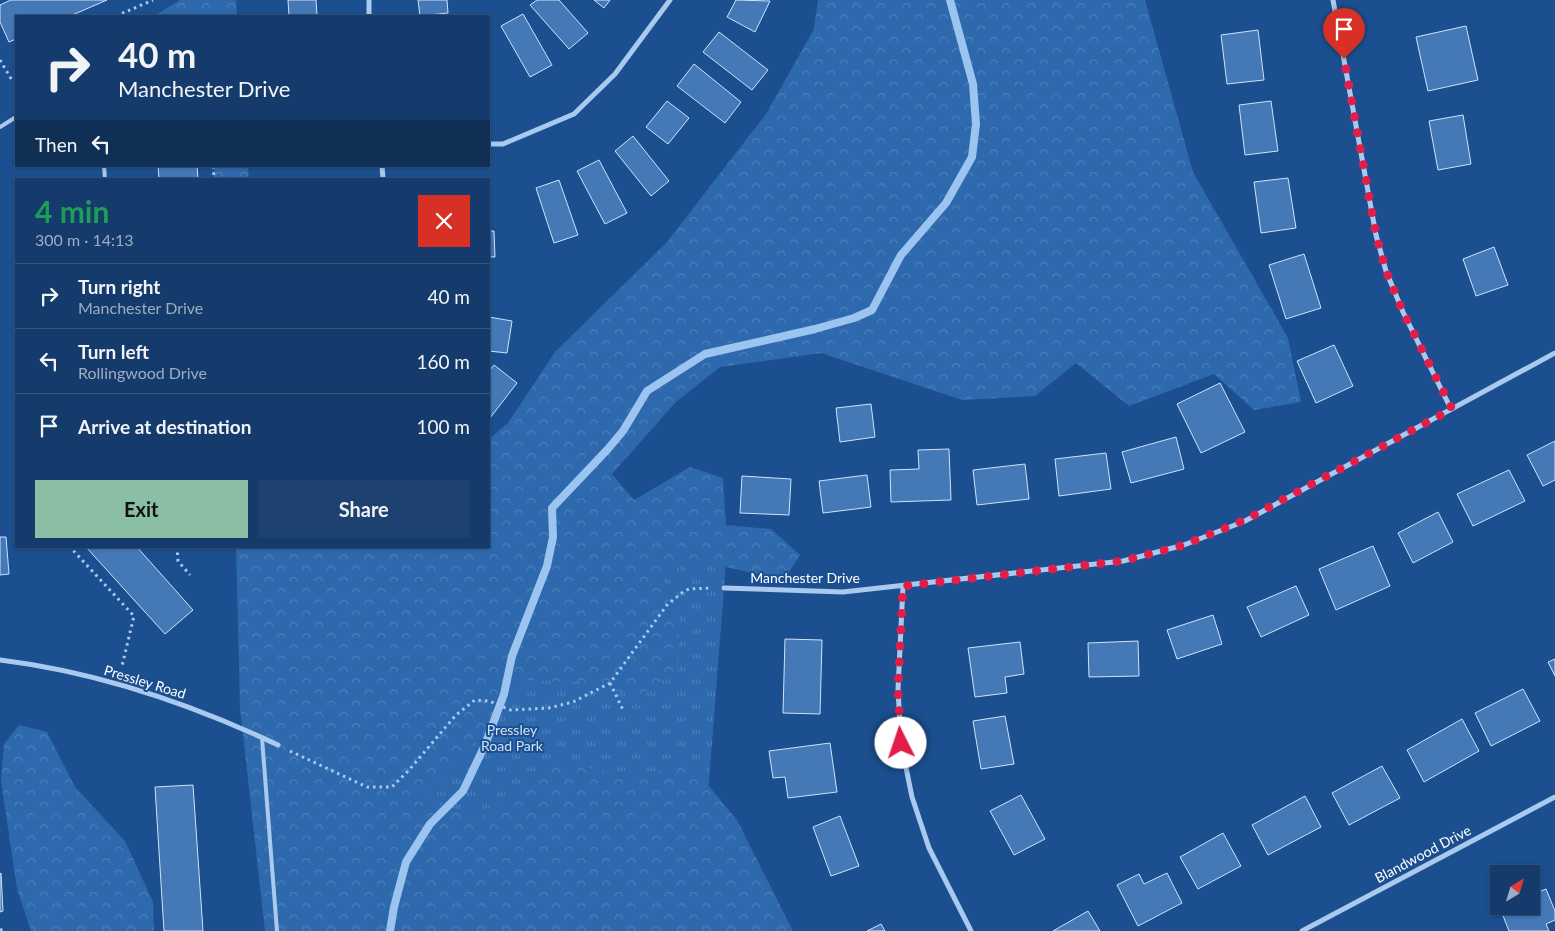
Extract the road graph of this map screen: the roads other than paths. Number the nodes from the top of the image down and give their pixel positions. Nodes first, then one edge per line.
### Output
1 (369, 0) edge
2 (670, 0) edge
3 (1333, 0) edge
4 (369, 15) edge
5 (15, 118) edge
6 (0, 127) edge
7 (490, 144) edge
8 (1555, 353) edge
9 (1452, 409) junction
10 (903, 586) junction
11 (724, 588) road end
12 (0, 660) edge
13 (262, 738) junction
14 (278, 745) road end
15 (1555, 797) edge
16 (277, 931) edge
17 (971, 931) edge
18 (1302, 931) edge

1 - 4 street
2 - 7 street
3 - 9 street
5 - 6 lane
8 - 9 street, Manchester Drive
9 - 10 street, Manchester Drive
10 - 11 street, Manchester Drive
10 - 17 street
12 - 13 street, Pressley Road
13 - 14 street, Pressley Road
13 - 16 lane
15 - 18 street, Blandwood Drive

